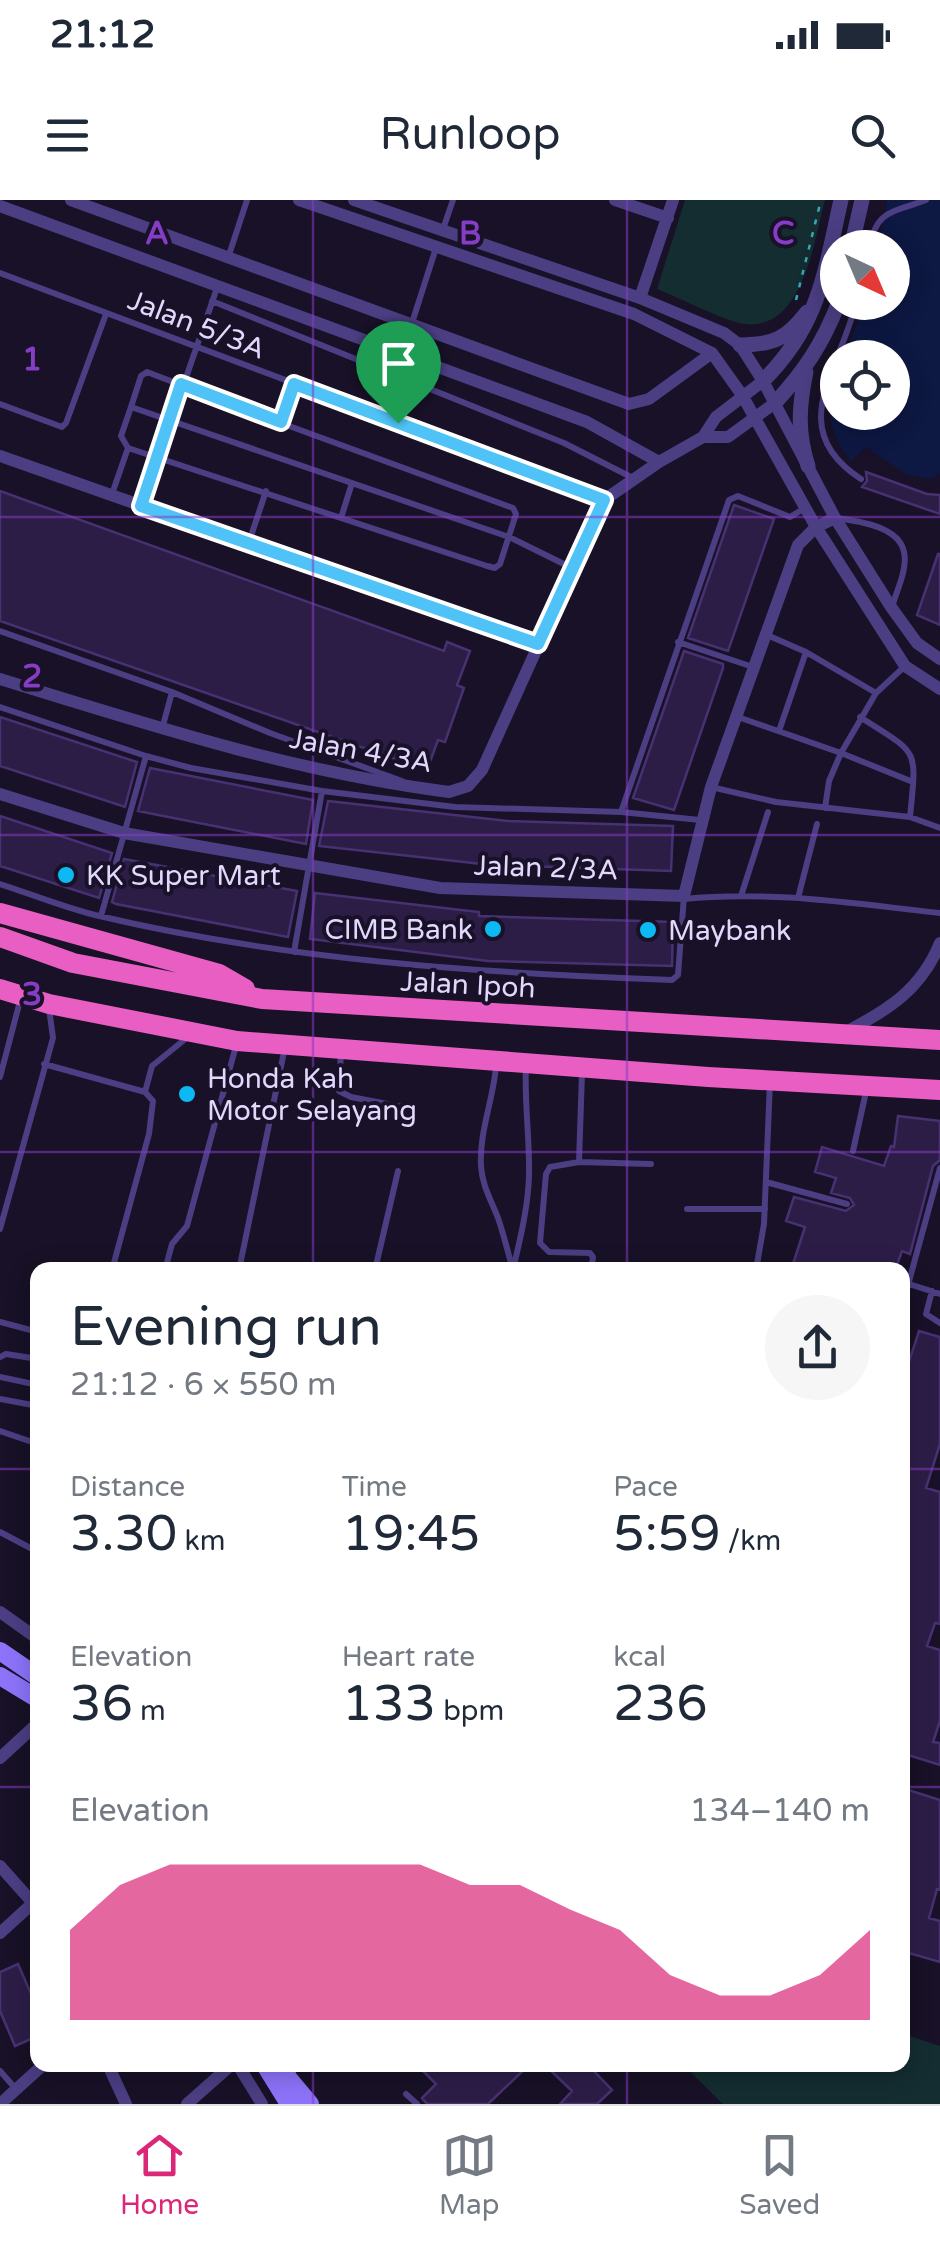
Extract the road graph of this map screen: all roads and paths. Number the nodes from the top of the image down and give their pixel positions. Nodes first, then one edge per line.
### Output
1 (71, 200) edge
2 (247, 200) edge
3 (299, 200) edge
4 (354, 200) edge
5 (453, 200) edge
6 (615, 200) edge
7 (674, 200) edge
8 (821, 200) edge
9 (841, 200) edge
10 (862, 200) edge
11 (926, 200) edge
12 (0, 206) edge
13 (668, 218) junction
14 (855, 230) edge
15 (872, 230) edge
16 (442, 232) junction
17 (436, 247) junction
18 (228, 259) junction
19 (0, 273) edge
20 (218, 284) junction
21 (819, 297) junction
22 (640, 298) junction
23 (212, 300) junction
24 (106, 314) junction
25 (802, 318) junction
26 (832, 320) edge
27 (852, 320) edge
28 (411, 326) junction
29 (740, 345) junction
30 (194, 348) junction
31 (712, 353) junction
32 (807, 368) junction
33 (763, 381) junction
34 (181, 384) junction
35 (294, 384) junction
36 (742, 395) junction
37 (774, 403) junction
38 (0, 404) edge
39 (131, 408) junction
40 (754, 419) junction
41 (168, 420) junction
42 (281, 422) junction
43 (703, 437) junction
44 (128, 448) junction
45 (0, 456) edge
46 (156, 457) junction
47 (660, 462) junction
48 (808, 466) junction
49 (634, 479) junction
50 (862, 479) dead end
51 (352, 483) junction
52 (266, 491) junction
53 (111, 495) junction
54 (604, 500) junction
55 (141, 506) junction
56 (805, 508) junction
57 (341, 518) junction
58 (835, 518) junction
59 (816, 528) junction
60 (509, 537) junction
61 (249, 544) junction
62 (573, 568) junction
63 (892, 608) junction
64 (1, 634) edge
65 (766, 635) junction
66 (678, 642) junction
67 (538, 644) junction
68 (806, 652) junction
69 (940, 659) edge
70 (904, 666) junction
71 (754, 667) junction
72 (0, 679) edge
73 (940, 689) edge
74 (172, 692) junction
75 (876, 693) junction
76 (0, 707) edge
77 (737, 716) junction
78 (860, 717) junction
79 (162, 730) junction
80 (778, 731) junction
81 (841, 753) junction
82 (146, 756) junction
83 (914, 782) junction
84 (711, 787) junction
85 (418, 788) junction
86 (322, 791) junction
87 (0, 794) edge
88 (825, 809) junction
89 (621, 812) junction
90 (768, 812) dead end
91 (910, 817) junction
92 (700, 820) junction
93 (817, 824) dead end
94 (940, 828) edge
95 (124, 833) junction
96 (310, 866) junction
97 (0, 884) edge
98 (742, 896) junction
99 (684, 898) junction
100 (798, 898) junction
101 (0, 913) edge
102 (940, 913) edge
103 (100, 916) junction
104 (0, 937) edge
105 (940, 942) edge
106 (294, 952) junction
107 (0, 989) edge
108 (21, 996) junction
109 (262, 999) junction
110 (49, 1004) junction
111 (194, 1032) junction
112 (842, 1034) junction
113 (940, 1040) edge
114 (238, 1041) junction
115 (285, 1046) junction
116 (341, 1050) junction
117 (497, 1060) junction
118 (2, 1063) edge
119 (44, 1064) junction
120 (526, 1064) junction
121 (582, 1067) junction
122 (0, 1078) edge
123 (770, 1081) junction
124 (867, 1086) junction
125 (940, 1090) edge
126 (145, 1092) junction
127 (408, 1108) dead end
128 (852, 1151) dead end
129 (578, 1162) junction
130 (651, 1164) dead end
131 (940, 1168) edge
132 (398, 1170) dead end
133 (766, 1182) junction
134 (847, 1204) dead end
135 (688, 1209) dead end
136 (764, 1209) junction
137 (0, 1229) edge
138 (114, 1262) edge
139 (167, 1262) edge
140 (241, 1262) edge
141 (378, 1262) edge
142 (511, 1262) edge
143 (515, 1262) edge
144 (593, 1262) edge
145 (759, 1262) edge
146 (910, 1280) edge
147 (910, 1284) edge
148 (936, 1292) edge
149 (0, 1322) edge
150 (940, 1323) edge
151 (30, 1330) edge
152 (0, 1356) edge
153 (30, 1358) edge
154 (0, 1378) edge
155 (30, 1384) edge
156 (0, 1399) edge
157 (30, 1405) edge
158 (0, 1432) edge
159 (30, 1441) edge
160 (0, 1532) edge
161 (30, 1548) edge
162 (0, 1612) edge
163 (30, 1633) edge
164 (0, 1651) edge
165 (30, 1672) edge
166 (2, 1681) edge
167 (30, 1696) edge
168 (30, 1730) edge
169 (0, 1758) edge
170 (0, 1866) edge
171 (30, 1898) edge
172 (30, 1910) edge
173 (0, 1933) edge
174 (0, 2071) edge
175 (35, 2072) edge
176 (111, 2072) edge
177 (226, 2072) edge
178 (240, 2072) edge
179 (268, 2072) edge
180 (286, 2072) edge
181 (16, 2089) junction
182 (406, 2094) dead end
183 (0, 2104) edge
184 (126, 2104) edge
185 (186, 2104) edge
186 (262, 2104) edge
187 (288, 2104) edge
188 (310, 2104) edge
189 (417, 2104) edge

1 - 18 street
2 - 18 lane
3 - 17 street
4 - 16 street
5 - 16 lane
6 - 13 street
7 - 13 street
8 - 25 path
9 - 21 street
10 - 14 street
11 - 15 lane
12 - 20 street
13 - 22 street
16 - 22 street
17 - 28 lane
17 - 31 street
18 - 28 street
19 - 24 lane, Jalan 5/3A
20 - 23 lane
20 - 47 street
21 - 25 street
21 - 33 street
22 - 29 street
23 - 30 lane
23 - 49 lane
24 - 30 lane, Jalan 5/3A
24 - 38 lane
25 - 29 street
26 - 32 street
27 - 50 lane
28 - 31 street
29 - 33 street
30 - 34 lane
30 - 35 lane, Jalan 5/3A
31 - 36 street
32 - 37 street
32 - 48 street
33 - 36 street
33 - 37 street
34 - 39 lane
34 - 41 lane
34 - 42 lane
35 - 42 lane
35 - 54 lane, Jalan 5/3A
36 - 40 street
36 - 43 street
37 - 40 street
37 - 48 street
39 - 41 lane
39 - 44 lane
40 - 43 street
40 - 56 street
41 - 46 lane
41 - 51 lane
42 - 60 lane
43 - 47 street
44 - 46 lane
44 - 53 lane
45 - 53 street
46 - 52 lane
46 - 55 lane
47 - 49 street
48 - 58 street
49 - 54 street
51 - 57 lane
51 - 60 lane
52 - 57 lane
52 - 61 lane
53 - 55 street
54 - 62 street, Jalan 4/3A
55 - 61 street
56 - 59 street
56 - 66 lane
57 - 60 lane
58 - 59 street
58 - 63 street
58 - 63 lane
59 - 65 street
59 - 70 street
60 - 62 lane
61 - 67 street
62 - 67 street, Jalan 4/3A
63 - 69 street
64 - 74 lane
65 - 68 lane
65 - 71 street
66 - 71 lane
66 - 89 lane
67 - 85 street, Jalan 4/3A
68 - 75 lane
68 - 80 lane
70 - 73 street
70 - 75 lane
71 - 77 street
72 - 79 street, Jalan 4/3A
74 - 79 lane
74 - 85 lane
75 - 78 lane
76 - 82 lane
77 - 80 lane
77 - 84 street
78 - 81 lane
78 - 83 lane
79 - 85 street, Jalan 4/3A
80 - 81 lane
81 - 83 lane
81 - 88 lane
82 - 86 lane
82 - 95 lane
83 - 91 lane
84 - 88 lane
84 - 92 street
86 - 89 lane
86 - 96 lane
87 - 95 street, Jalan 2/3A
88 - 91 lane
89 - 92 lane
90 - 98 lane
91 - 94 lane
92 - 99 street
93 - 100 lane
95 - 96 street, Jalan 2/3A
95 - 103 lane
96 - 99 street, Jalan 2/3A
96 - 106 lane
97 - 103 lane
98 - 99 lane
98 - 100 lane
99 - 106 lane
100 - 102 lane
101 - 109 highway
103 - 106 lane
104 - 109 highway, Jalan Ipoh
105 - 112 street
107 - 108 highway
108 - 110 highway
108 - 118 lane
109 - 112 highway, Jalan Ipoh
110 - 111 highway
110 - 119 lane
111 - 114 highway
111 - 126 lane
112 - 113 highway, Jalan Ipoh
114 - 115 highway
114 - 139 lane
115 - 116 highway
115 - 140 lane
116 - 117 highway
116 - 127 lane
117 - 120 highway
117 - 142 lane
118 - 122 lane
119 - 126 lane
119 - 137 lane
120 - 121 highway
120 - 143 lane
121 - 123 highway
121 - 129 lane
123 - 124 highway
123 - 133 lane
124 - 125 highway
124 - 128 lane
126 - 138 lane
129 - 130 lane
129 - 144 lane
131 - 146 lane
132 - 141 lane
133 - 134 lane
133 - 136 lane
135 - 136 lane
136 - 145 lane
147 - 148 lane
148 - 150 lane
149 - 151 lane
152 - 153 lane
154 - 155 lane
156 - 157 lane
158 - 159 lane
160 - 161 lane
162 - 163 street
164 - 165 main road
166 - 167 main road
168 - 169 street
170 - 171 street
172 - 173 street
174 - 181 lane
175 - 181 street
176 - 184 street
177 - 185 street
178 - 186 street
179 - 187 main road
180 - 188 main road
181 - 183 street
182 - 189 lane

